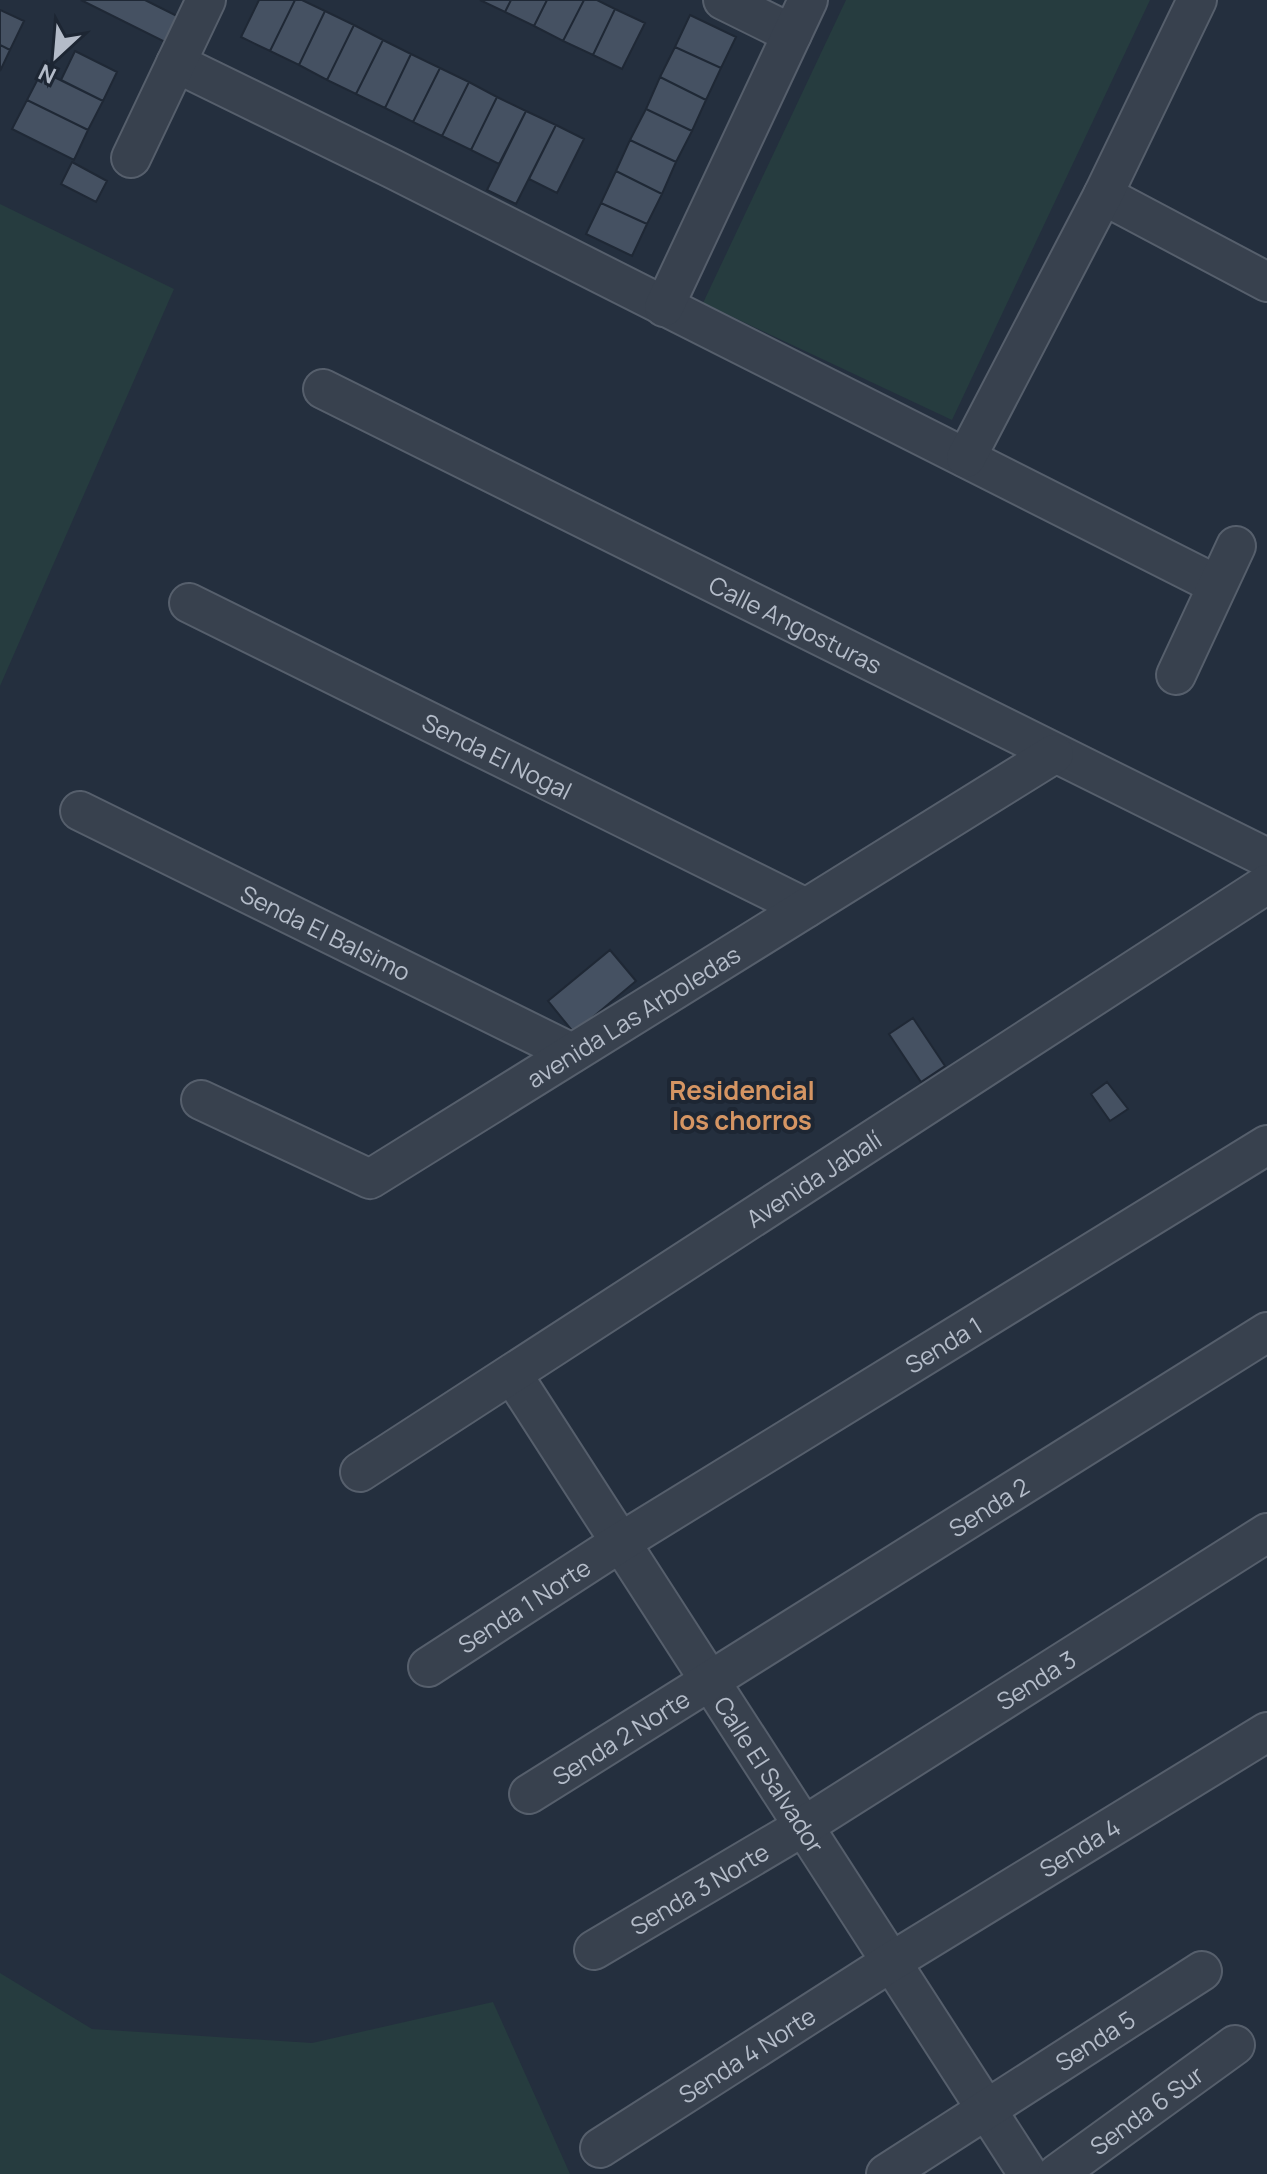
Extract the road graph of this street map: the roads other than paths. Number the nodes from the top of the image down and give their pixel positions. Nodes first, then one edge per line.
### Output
1 (206, 0) edge
2 (723, 0) edge
3 (808, 0) edge
4 (1197, 0) edge
5 (792, 34) junction
6 (176, 63) junction
7 (131, 158) dead end
8 (1103, 195) junction
9 (1267, 282) edge
10 (664, 307) junction
11 (323, 389) dead end
12 (966, 458) junction
13 (1236, 546) dead end
14 (1217, 585) junction
15 (189, 603) dead end
16 (1176, 675) dead end
17 (1054, 754) junction
18 (80, 811) dead end
19 (1267, 858) edge
20 (1267, 884) edge
21 (806, 908) junction
22 (572, 1053) junction
23 (201, 1100) dead end
24 (1267, 1145) edge
25 (1267, 1332) edge
26 (512, 1374) junction
27 (360, 1472) dead end
28 (1267, 1533) edge
29 (621, 1542) junction
30 (428, 1667) dead end
31 (710, 1680) junction
32 (1267, 1732) edge
33 (529, 1794) dead end
34 (804, 1826) junction
35 (594, 1950) dead end
36 (891, 1962) junction
37 (1202, 1971) dead end
38 (1235, 2045) dead end
39 (987, 2110) junction
40 (600, 2148) dead end
41 (886, 2174) edge
42 (1028, 2174) edge
43 (1057, 2174) edge

1 - 6 street
2 - 5 street
3 - 5 street
4 - 8 street
5 - 10 street
6 - 7 street
6 - 10 street
8 - 9 street
8 - 12 street
10 - 12 street
11 - 17 street, Calle Angosturas
12 - 14 street
13 - 14 street
14 - 16 street
15 - 21 street, Senda El Nogal
17 - 19 street, Calle Angosturas
17 - 21 street, avenida Las Arboledas
18 - 22 street, Senda El Balsimo
20 - 26 street, Avenida Jabalí
21 - 22 street, avenida Las Arboledas
22 - 23 street, avenida Las Arboledas
24 - 29 street, Senda 1
25 - 31 street, Senda 2
26 - 27 street, Avenida Jabalí
26 - 29 street, Calle El Salvador
28 - 34 street, Senda 3
29 - 30 street, Senda 1 Norte
29 - 31 street, Calle El Salvador
31 - 33 street, Senda 2 Norte
31 - 34 street, Calle El Salvador
32 - 36 street, Senda 4
34 - 35 street, Senda 3 Norte
34 - 36 street, Calle El Salvador
36 - 39 street, Calle El Salvador
36 - 40 street, Senda 4 Norte
37 - 39 street, Senda 5
38 - 43 street, Senda 6 Sur
39 - 41 street, Senda 5
39 - 42 street, Calle El Salvador

